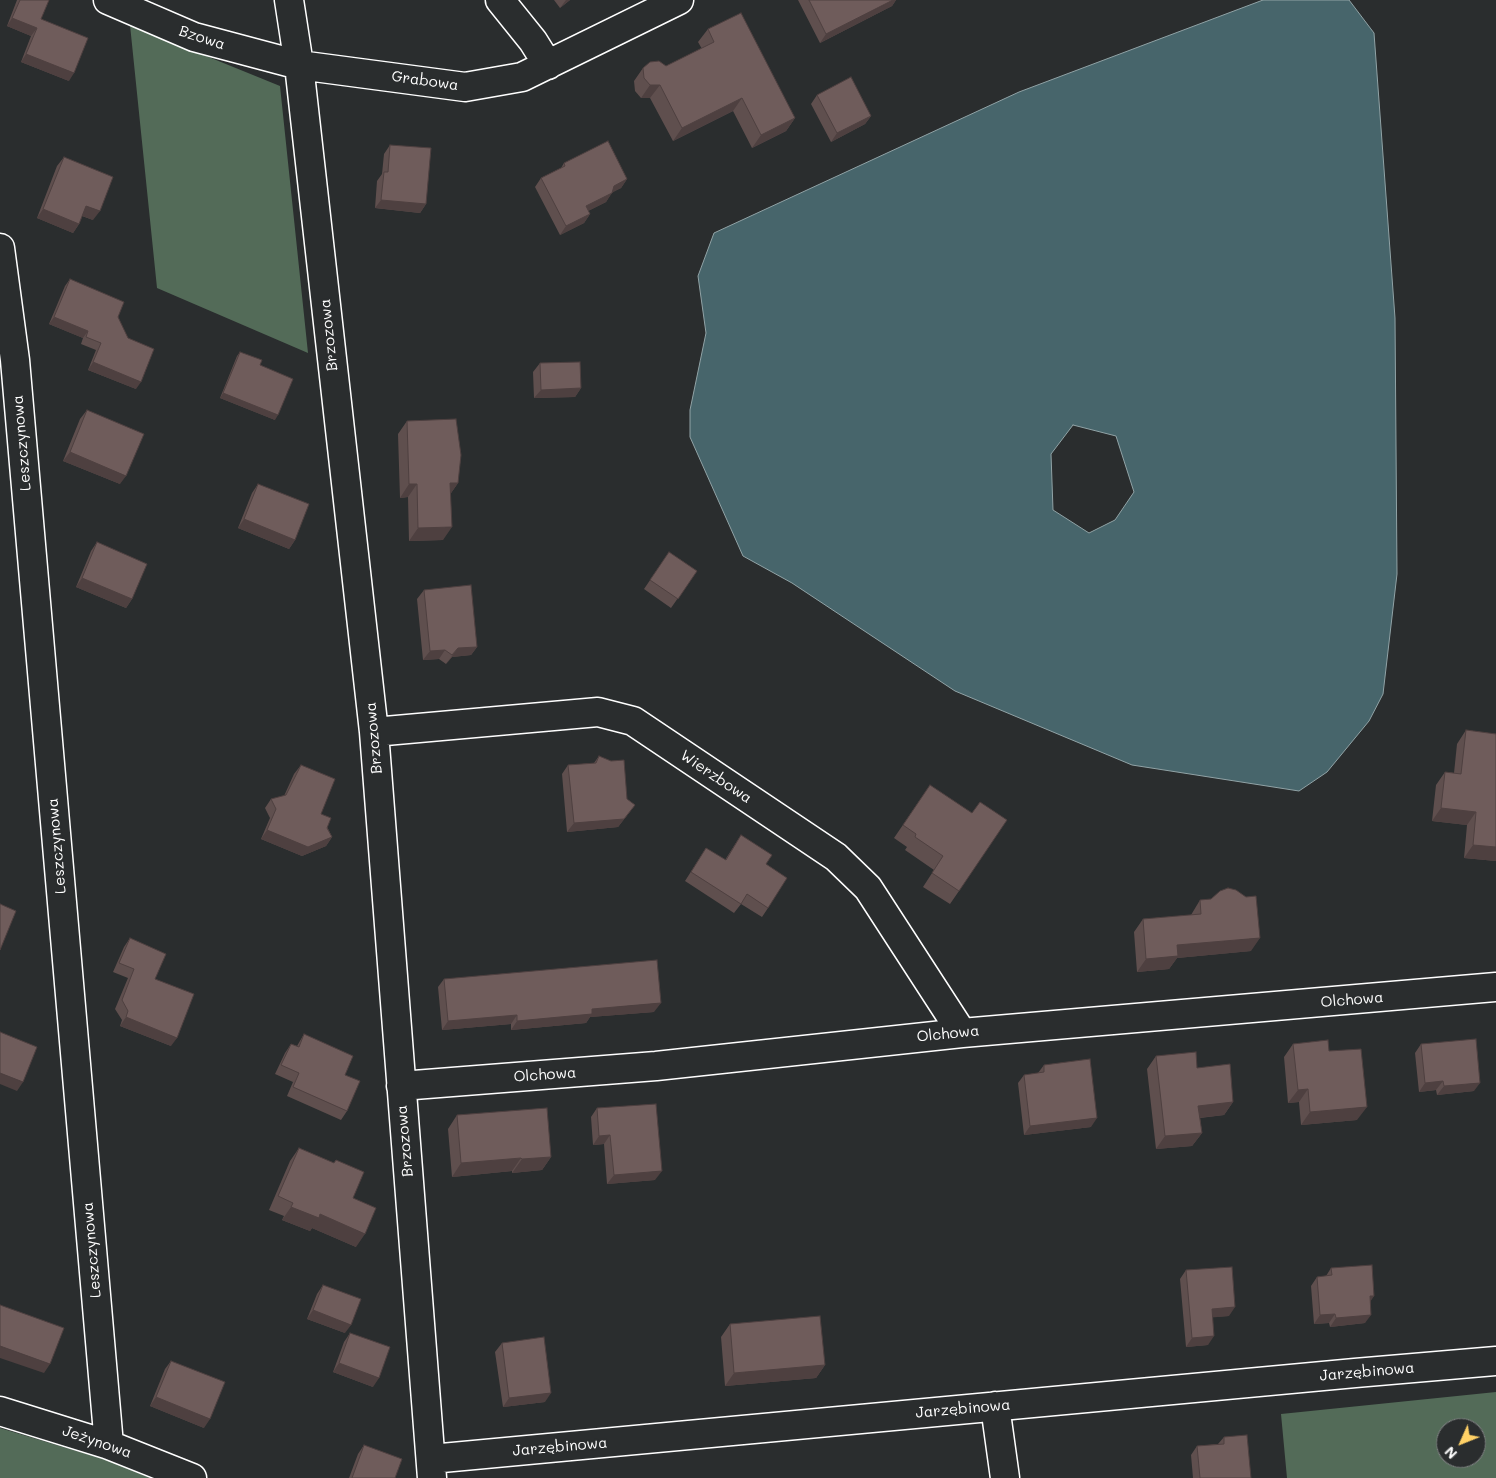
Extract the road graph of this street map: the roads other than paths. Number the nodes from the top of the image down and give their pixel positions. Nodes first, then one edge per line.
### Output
1 (108, 0) edge
2 (289, 0) edge
3 (500, 0) edge
4 (679, 0) edge
5 (299, 64) junction
6 (548, 65) junction
7 (0, 248) edge
8 (374, 732) junction
9 (1496, 987) edge
10 (962, 1033) junction
11 (401, 1086) junction
12 (1496, 1361) edge
13 (995, 1406) junction
14 (0, 1412) edge
15 (109, 1445) junction
16 (432, 1469) edge
17 (192, 1478) edge
18 (1005, 1478) edge

1 - 5 street, Bzowa
2 - 5 street, Brzozowa
3 - 6 street
4 - 6 street, Grabowa
5 - 6 street, Grabowa
5 - 8 street, Brzozowa
7 - 15 street, Leszczynowa
8 - 10 street, Wierzbowa
8 - 11 street, Brzozowa
9 - 10 street, Olchowa
10 - 11 street, Olchowa
11 - 16 street, Brzozowa
12 - 13 street, Jarzębinowa
13 - 16 street, Jarzębinowa
13 - 18 street
14 - 15 street, Jeżynowa
15 - 17 street, Jeżynowa

